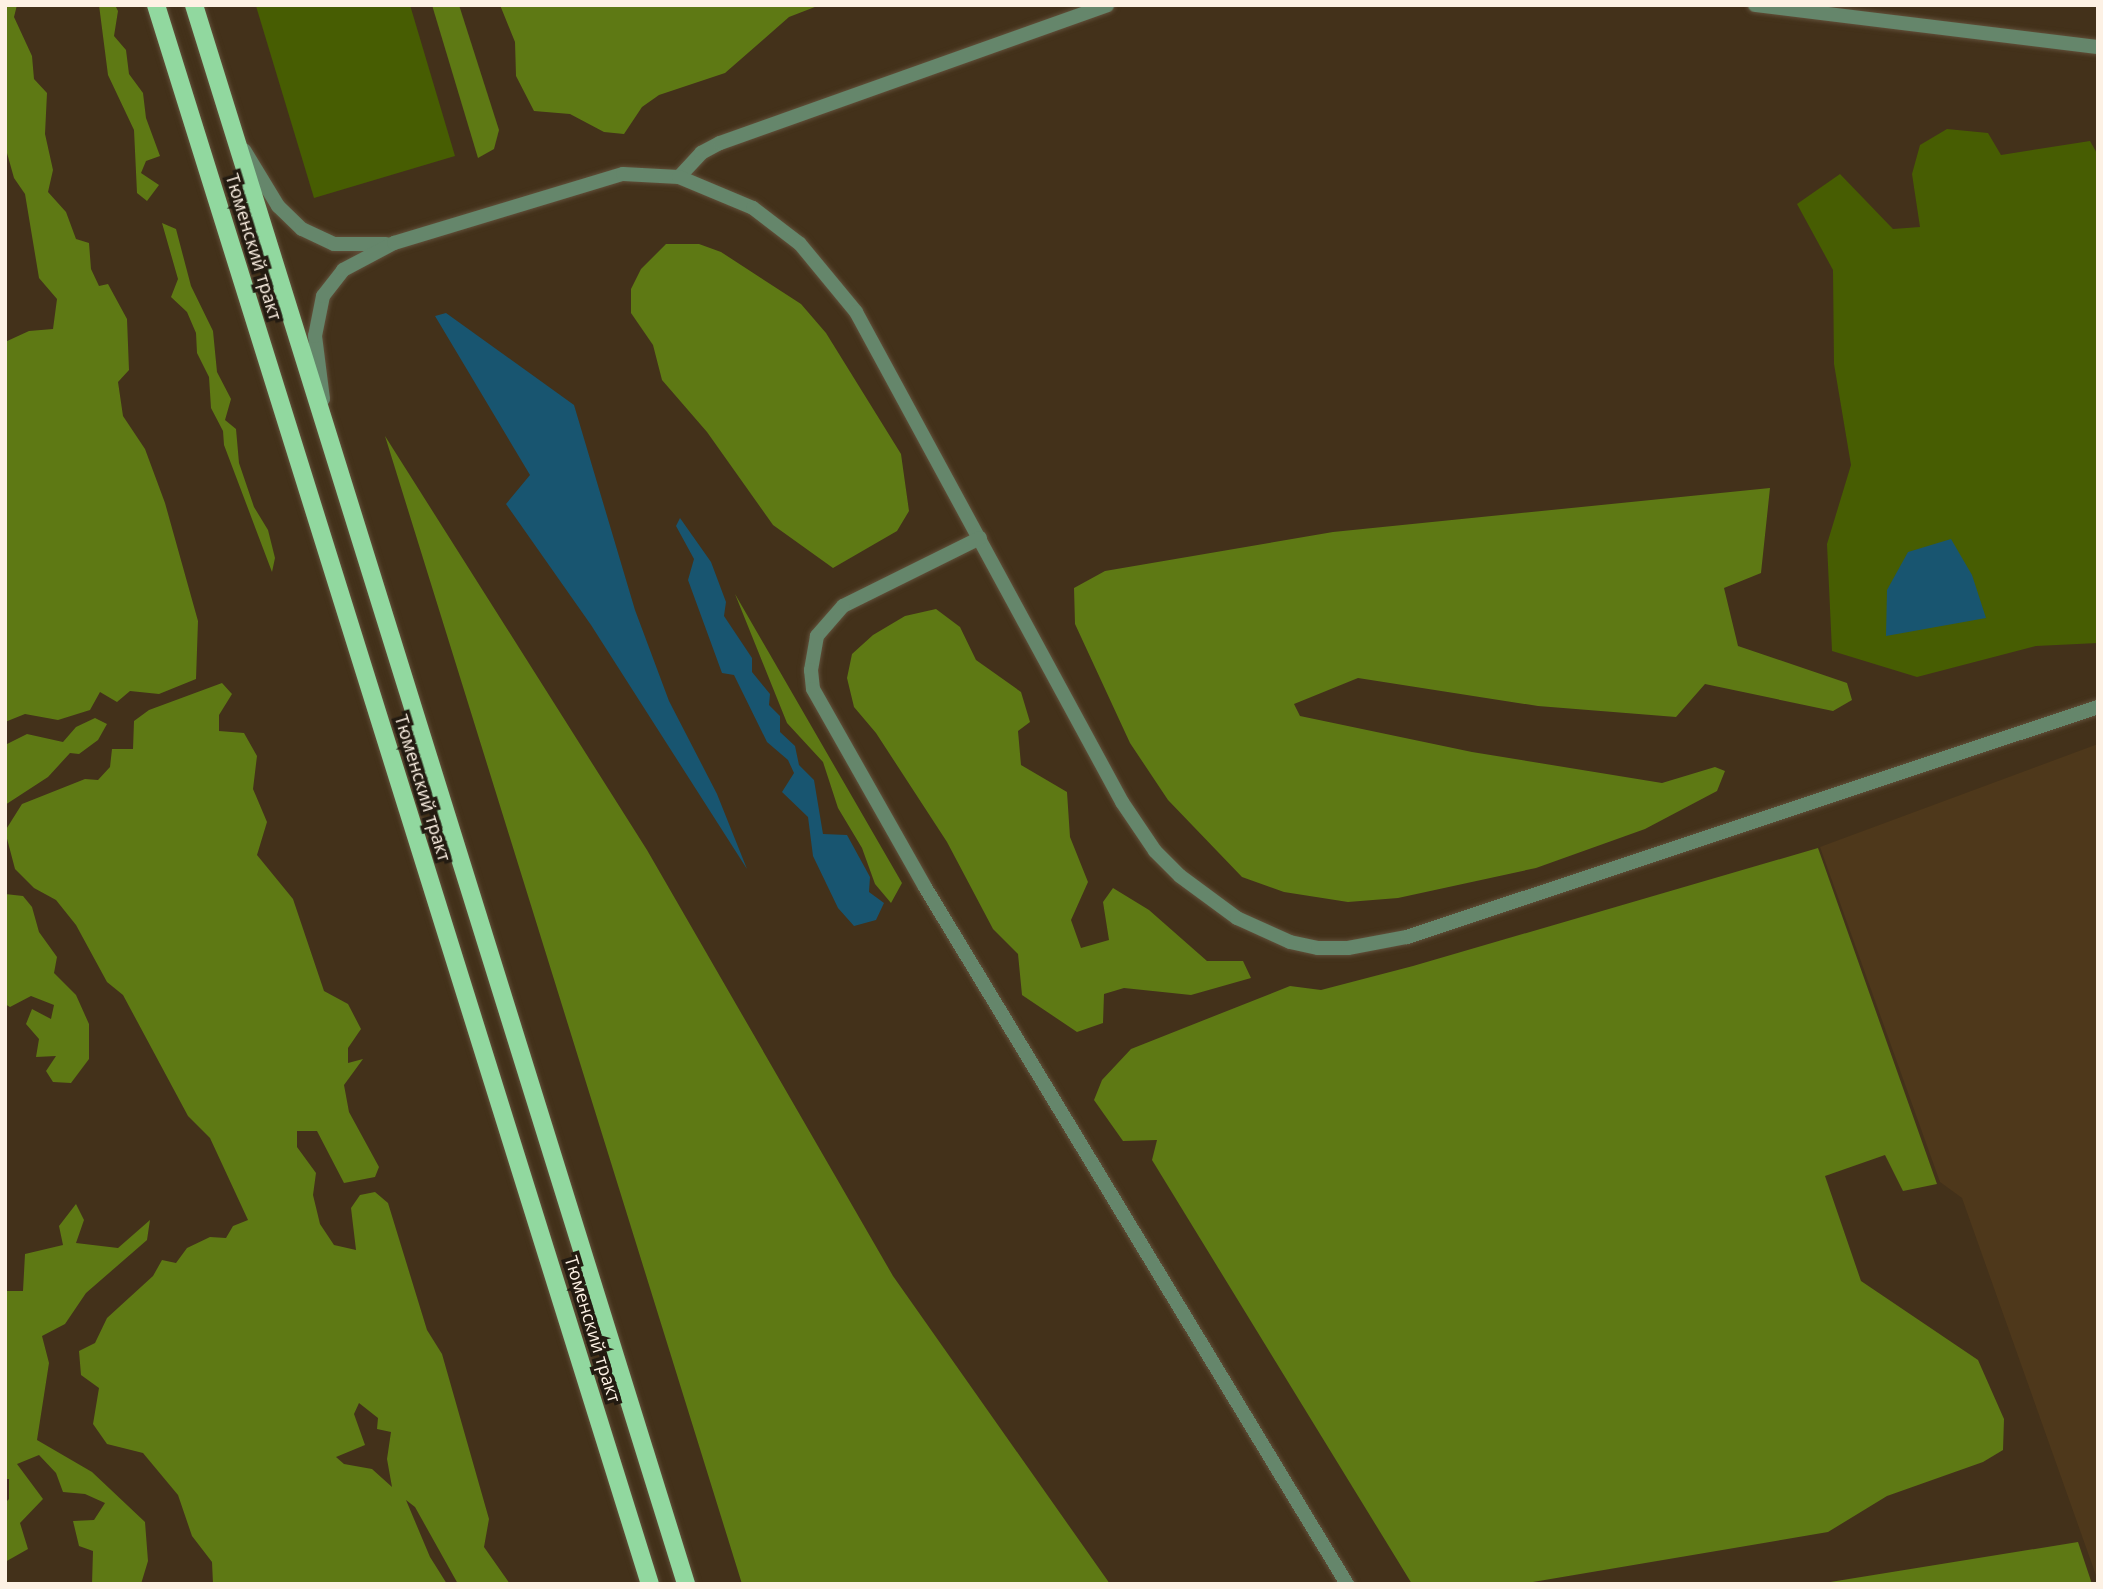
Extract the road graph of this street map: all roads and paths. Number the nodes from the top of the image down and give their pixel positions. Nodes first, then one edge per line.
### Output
1 (156, 5) edge
2 (194, 5) edge
3 (1107, 5) edge
4 (1755, 5) edge
5 (2098, 47) edge
6 (234, 131) junction
7 (679, 177) junction
8 (394, 243) junction
9 (327, 432) junction
10 (979, 538) junction
11 (2098, 707) edge
12 (650, 1584) edge
13 (685, 1584) edge
14 (1347, 1584) edge

1 - 12 main road, Тюменский тракт
2 - 6 main road, Тюменский тракт
3 - 7 street
4 - 5 street
6 - 8 street
6 - 9 main road, Тюменский тракт
7 - 8 street
7 - 10 street
8 - 9 street
9 - 13 main road, Тюменский тракт
10 - 11 street
10 - 14 street

